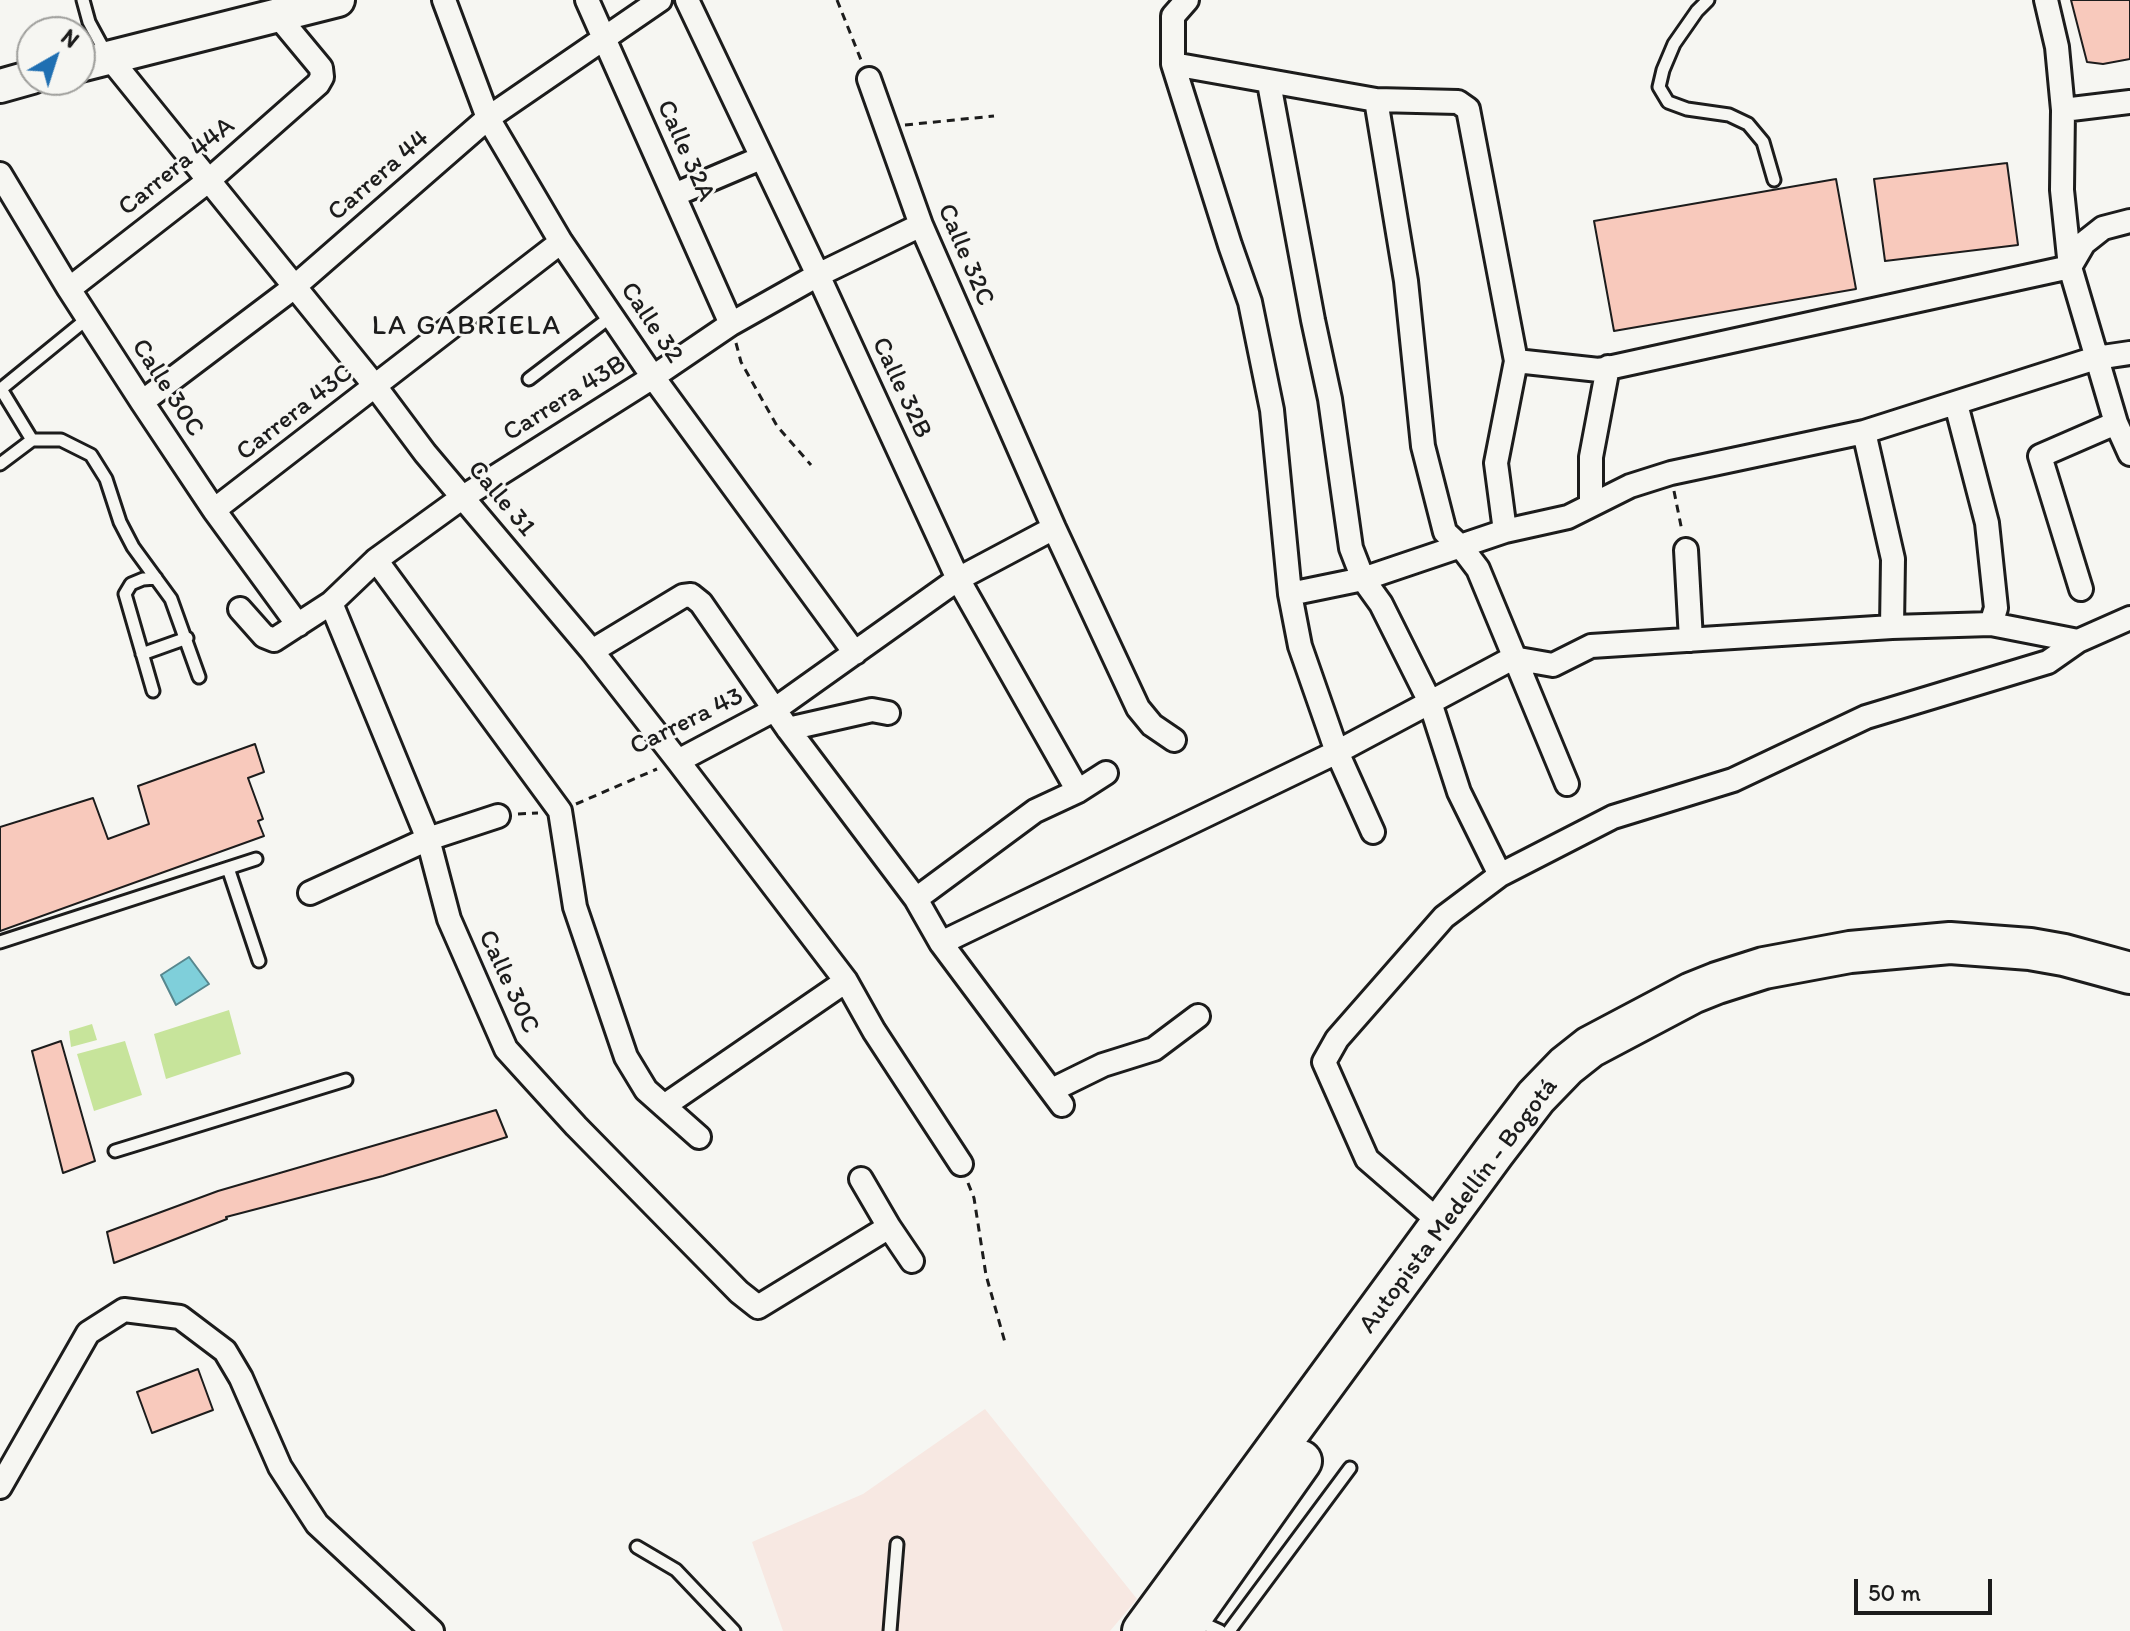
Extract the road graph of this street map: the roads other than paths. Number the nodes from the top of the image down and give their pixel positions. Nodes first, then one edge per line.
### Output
1 (338, 0) edge
2 (444, 0) edge
3 (587, 0) edge
4 (660, 0) edge
5 (687, 0) edge
6 (1187, 0) edge
7 (1708, 0) edge
8 (2046, 0) edge
9 (277, 15) junction
10 (605, 37) junction
11 (96, 60) edge
12 (96, 63) edge
13 (1173, 64) junction
14 (869, 79) road end
15 (1269, 83) junction
16 (1376, 100) junction
17 (2130, 102) edge
18 (2063, 110) junction
19 (488, 118) junction
20 (761, 158) junction
21 (0, 174) edge
22 (1774, 180) dead end
23 (208, 181) junction
24 (674, 195) junction
25 (2130, 221) edge
26 (921, 225) junction
27 (561, 242) junction
28 (2070, 267) junction
29 (818, 275) junction
30 (293, 288) junction
31 (69, 289) junction
32 (613, 315) junction
33 (88, 318) junction
34 (731, 324) junction
35 (2130, 353) edge
36 (2096, 358) junction
37 (1516, 361) junction
38 (1608, 367) junction
39 (653, 377) junction
40 (529, 379) dead end
41 (375, 386) junction
42 (0, 389) edge
43 (142, 402) junction
44 (1956, 404) junction
45 (2116, 423) junction
46 (1864, 432) junction
47 (32, 440) junction
48 (2130, 454) edge
49 (0, 464) edge
50 (463, 497) junction
51 (1591, 505) junction
52 (214, 510) junction
53 (1054, 528) junction
54 (1505, 531) junction
55 (1462, 548) junction
56 (1686, 550) road end
57 (376, 560) junction
58 (156, 578) junction
59 (958, 579) junction
60 (1363, 579) junction
61 (2081, 589) dead end
62 (1290, 594) junction
63 (331, 603) junction
64 (240, 609) dead end
65 (2130, 618) edge
66 (1991, 624) junction
67 (298, 625) junction
68 (1892, 627) junction
69 (187, 638) junction
70 (1691, 640) junction
71 (2078, 641) junction
72 (592, 651) junction
73 (855, 653) junction
74 (142, 654) junction
75 (1513, 658) junction
76 (199, 677) dead end
77 (153, 691) dead end
78 (1430, 702) junction
79 (774, 710) junction
80 (888, 713) dead end
81 (788, 729) junction
82 (1174, 740) dead end
83 (1337, 752) junction
84 (678, 761) junction
85 (1106, 773) dead end
86 (1567, 784) dead end
87 (1078, 791) junction
88 (498, 816) road end
89 (1373, 832) dead end
90 (428, 839) junction
91 (256, 859) dead end
92 (228, 868) junction
93 (1500, 875) junction
94 (310, 893) dead end
95 (916, 899) junction
96 (0, 942) edge
97 (941, 943) junction
98 (259, 961) dead end
99 (2130, 973) edge
100 (846, 981) junction
101 (2130, 992) edge
102 (1198, 1016) dead end
103 (346, 1080) dead end
104 (664, 1106) junction
105 (699, 1137) dead end
106 (115, 1151) dead end
107 (961, 1164) road end
108 (861, 1179) dead end
109 (1442, 1224) junction
110 (889, 1227) junction
111 (912, 1261) dead end
112 (1350, 1468) dead end
113 (0, 1487) edge
114 (897, 1544) dead end
115 (637, 1547) dead end
116 (1197, 1627) edge
117 (425, 1629) edge
118 (734, 1631) edge
119 (890, 1631) edge
120 (1143, 1631) edge
121 (1229, 1631) edge

1 - 9 main road
2 - 19 street, Calle 32
3 - 10 street, Calle 32A
4 - 10 street, Carrera 44
5 - 20 street, Calle 32B
6 - 13 street
7 - 22 lane
8 - 18 street
9 - 11 main road
9 - 23 street, Carrera 44A
10 - 19 street, Carrera 44
10 - 24 street, Calle 32A
12 - 23 street, Calle 31
13 - 15 street
13 - 62 street
14 - 26 street, Calle 32C
15 - 16 street
15 - 60 street
16 - 37 street
16 - 55 street
17 - 18 street
18 - 28 street
19 - 27 street, Calle 32
19 - 30 street, Carrera 44
20 - 24 street
20 - 29 street, Calle 32B
21 - 31 street, Calle 30C
23 - 30 street, Calle 31
23 - 31 street, Carrera 44A
24 - 34 street, Calle 32A
25 - 28 street
26 - 29 street, Carrera 43B
26 - 53 street, Calle 32C
27 - 32 street, Calle 32
27 - 41 street, Carrera 43C
28 - 36 street
28 - 38 street
29 - 34 street, Carrera 43B
29 - 59 street, Calle 32B
30 - 41 street, Calle 31
30 - 43 street, Carrera 44
31 - 33 street, Calle 30C
32 - 39 street, Calle 32
32 - 40 lane
33 - 42 lane
33 - 43 street, Calle 30C
34 - 39 street, Carrera 43B
35 - 36 street
36 - 44 street
36 - 45 street
37 - 38 street
37 - 54 street
38 - 51 street
39 - 50 street, Carrera 43B
39 - 73 street, Calle 32
41 - 50 street, Calle 31
41 - 52 street, Carrera 43C
42 - 47 lane
43 - 52 street, Calle 30C
44 - 46 street
44 - 66 street
45 - 48 street
45 - 61 street
46 - 51 street
46 - 68 street
47 - 49 lane
47 - 58 lane
50 - 57 street, Carrera 43B
50 - 72 street, Calle 31
51 - 54 street
52 - 67 street, Calle 30C
53 - 59 street, Carrera 43
53 - 82 street, Calle 32C
54 - 55 street
55 - 60 street
55 - 75 street
56 - 70 street
57 - 63 street, Carrera 43B
57 - 104 street
58 - 69 lane
58 - 74 lane
59 - 73 street, Carrera 43
59 - 87 street, Calle 32B
60 - 62 street
60 - 78 street
62 - 83 street
63 - 67 street, Carrera 43B
63 - 90 street, Calle 30C
64 - 67 street, Carrera 43B
65 - 71 street
66 - 68 street
66 - 71 street
68 - 70 street
69 - 74 lane
69 - 76 lane
70 - 75 street
71 - 93 street
72 - 79 street
72 - 84 street, Calle 31
73 - 79 street, Carrera 43
74 - 77 lane
75 - 78 street
75 - 86 street
78 - 83 street
78 - 93 street
79 - 81 street
79 - 84 street, Carrera 43
80 - 81 street
81 - 95 street
83 - 89 street
83 - 97 street
84 - 100 street, Calle 31
85 - 87 street
87 - 95 street
88 - 90 street
90 - 94 street
90 - 110 street, Calle 30C
91 - 92 lane
92 - 96 lane
92 - 98 lane
93 - 109 street
95 - 97 street
97 - 102 street
99 - 109 highway, Autopista Medellín - Bogotá
100 - 104 street
100 - 107 street, Calle 31
101 - 116 highway, Autopista Medellín - Bogotá
103 - 106 lane
104 - 105 street
108 - 110 street
109 - 120 highway, Autopista Medellín - Bogotá
110 - 111 street
112 - 121 lane
113 - 117 street
114 - 119 lane
115 - 118 lane

